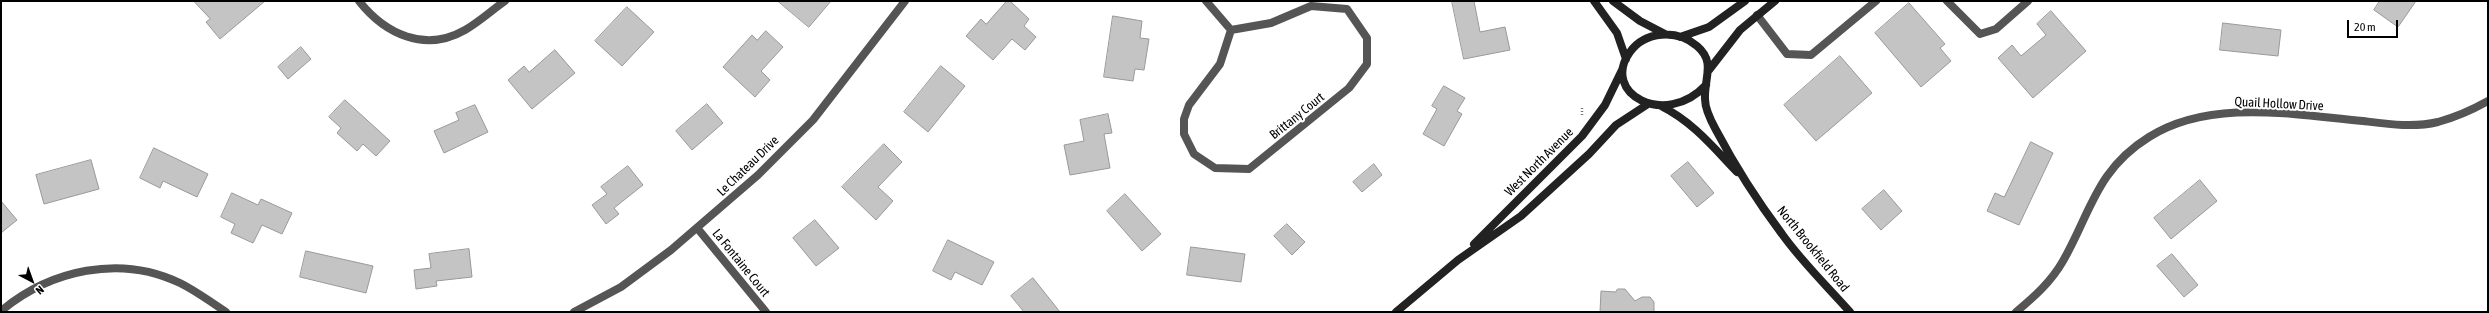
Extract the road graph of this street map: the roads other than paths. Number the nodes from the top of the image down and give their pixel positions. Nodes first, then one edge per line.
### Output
1 (359, 1) edge
2 (505, 1) edge
3 (905, 1) edge
4 (1206, 1) edge
5 (1594, 1) edge
6 (1613, 1) edge
7 (1745, 1) edge
8 (1775, 1) edge
9 (1876, 1) edge
10 (1948, 1) edge
11 (2028, 1) edge
12 (1757, 15) junction
13 (1231, 30) junction
14 (1666, 34) junction
15 (1679, 37) junction
16 (1626, 59) junction
17 (1623, 70) junction
18 (1709, 70) junction
19 (1706, 85) junction
20 (2488, 101) edge
21 (1648, 104) junction
22 (1662, 106) junction
23 (1746, 181) junction
24 (698, 229) junction
25 (1458, 260) junction
26 (1, 311) edge
27 (226, 312) edge
28 (574, 312) edge
29 (766, 312) edge
30 (1396, 312) edge
31 (1850, 312) edge
32 (2016, 312) edge

1 - 2 street
3 - 24 street, Le Chateau Drive
4 - 13 street
5 - 16 main road
6 - 14 main road
7 - 15 main road
8 - 12 main road
9 - 12 street
10 - 11 street
12 - 18 main road
13 - 13 street, Brittany Court
14 - 15 main road
14 - 16 main road
15 - 18 main road
16 - 17 main road
17 - 21 main road
17 - 25 main road, West North Avenue
18 - 19 main road
19 - 22 main road
19 - 23 main road, North Brookfield Road
20 - 32 street, Quail Hollow Drive
21 - 22 main road
21 - 25 main road, West North Avenue
22 - 23 main road, North Brookfield Road
23 - 31 main road, North Brookfield Road
24 - 28 street, Le Chateau Drive
24 - 29 street, La Fontaine Court
25 - 30 main road, West North Avenue
26 - 27 street

